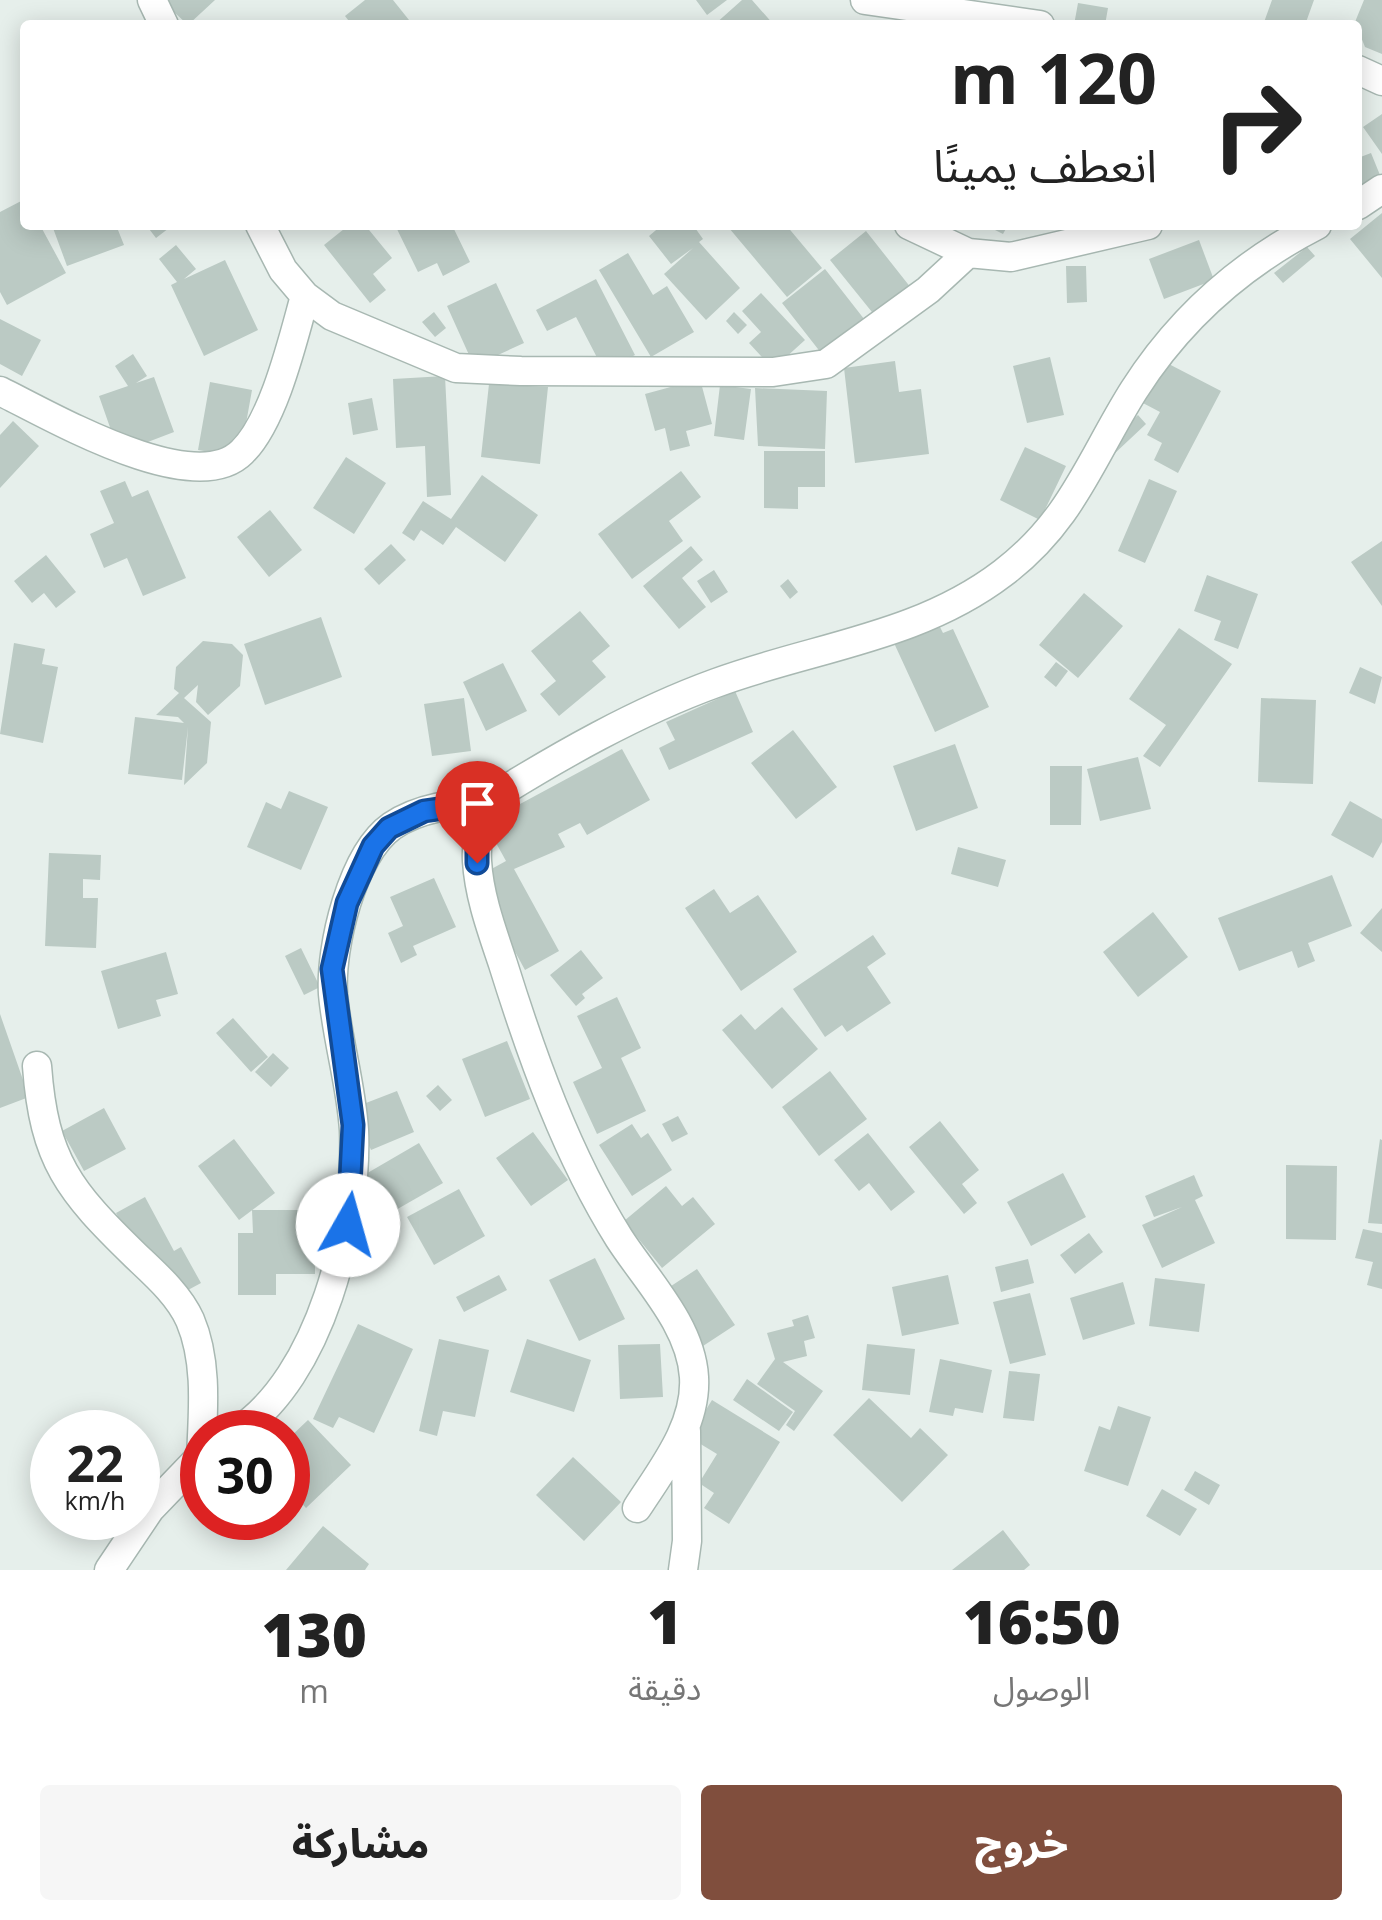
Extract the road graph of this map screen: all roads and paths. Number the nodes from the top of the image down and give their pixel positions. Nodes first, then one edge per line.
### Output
1 (865, 0) edge
2 (1005, 20) edge
3 (263, 230) edge
4 (920, 230) edge
5 (1127, 230) edge
6 (1309, 230) edge
7 (968, 253) junction
8 (305, 296) junction
9 (0, 391) edge
10 (487, 802) junction
11 (37, 1066) dead end
12 (202, 1410) edge
13 (264, 1410) edge
14 (686, 1420) junction
15 (180, 1478) edge
16 (637, 1508) dead end
17 (109, 1570) edge
18 (683, 1570) edge

1 - 2 street
3 - 8 street
4 - 7 street
5 - 7 street
6 - 10 street
7 - 8 street
8 - 9 street
10 - 13 street
10 - 14 street
11 - 12 street
14 - 16 street
14 - 18 street
15 - 17 street

